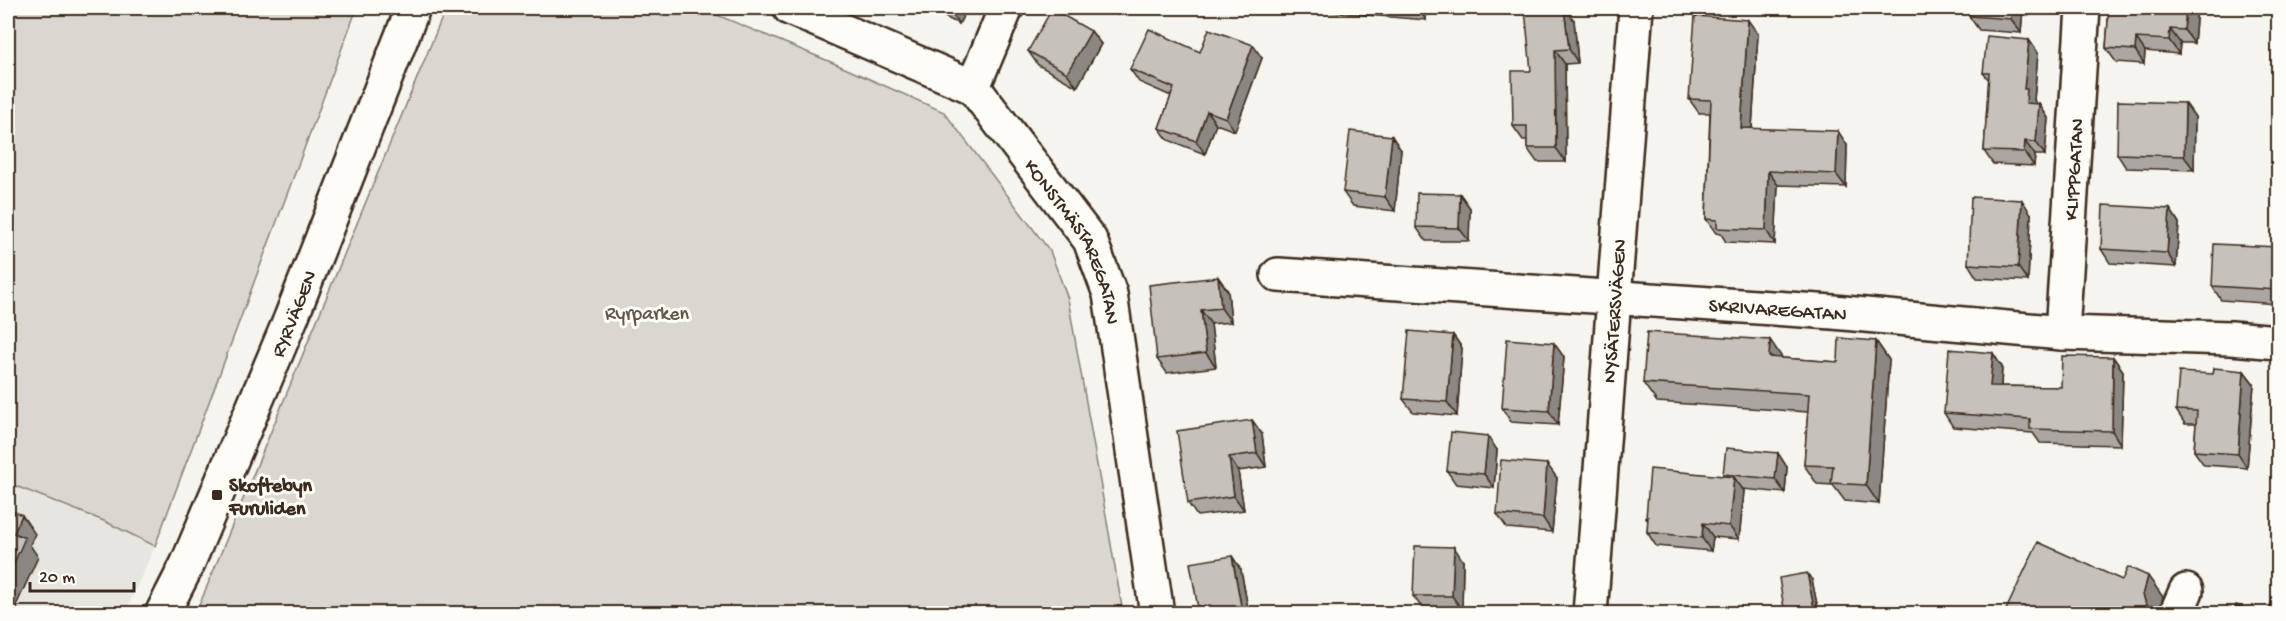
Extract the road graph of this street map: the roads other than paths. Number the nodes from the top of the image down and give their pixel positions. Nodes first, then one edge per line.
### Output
1 (413, 8) edge
2 (790, 8) edge
3 (1006, 8) edge
4 (1636, 8) edge
5 (2083, 8) edge
6 (973, 87) junction
7 (1278, 275) dead end
8 (1616, 299) junction
9 (2062, 333) junction
10 (2278, 342) edge
11 (162, 614) edge
12 (1157, 614) edge
13 (1590, 614) edge

1 - 11 street, RYRVÄGEN
2 - 6 street, KONSTMÄSTAREGATAN
3 - 6 street
4 - 8 street, NYSÄTERSVÄGEN
5 - 9 street, KLIPPGATAN
6 - 12 street, KONSTMÄSTAREGATAN
7 - 8 street, SKRIVAREGATAN
8 - 9 street, SKRIVAREGATAN
8 - 13 street, NYSÄTERSVÄGEN
9 - 10 street, SKRIVAREGATAN

